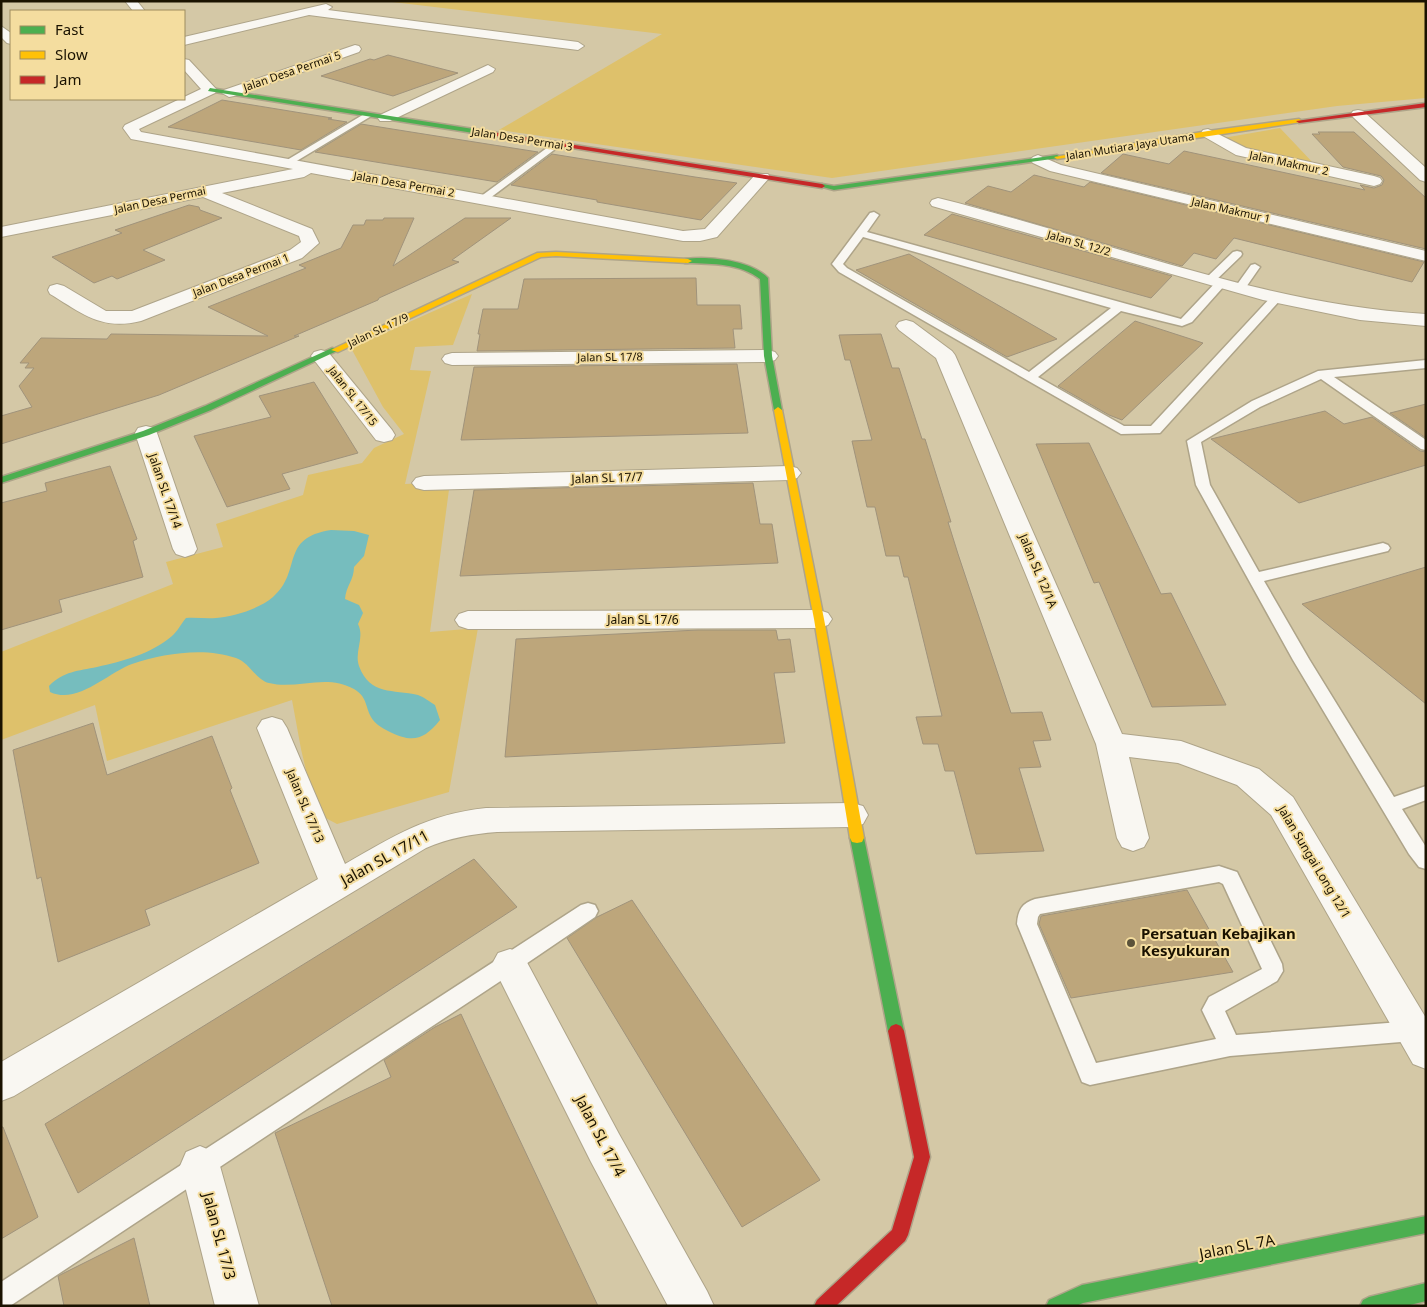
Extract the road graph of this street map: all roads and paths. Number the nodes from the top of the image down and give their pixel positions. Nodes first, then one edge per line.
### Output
1 (343, 3) dead end
2 (309, 11) junction
3 (1, 30) edge
4 (10, 39) edge
5 (185, 40) edge
6 (578, 46) dead end
7 (355, 49) dead end
8 (185, 64) edge
9 (488, 69) dead end
10 (210, 90) junction
11 (230, 93) junction
12 (1426, 105) edge
13 (1358, 114) junction
14 (369, 115) junction
15 (386, 118) junction
16 (1208, 133) junction
17 (555, 145) junction
18 (1038, 160) junction
19 (286, 163) junction
20 (320, 168) junction
21 (1426, 176) edge
22 (762, 177) junction
23 (1374, 181) dead end
24 (834, 188) joint
25 (203, 191) junction
26 (483, 199) junction
27 (938, 203) dead end
28 (874, 215) dead end
29 (1, 232) edge
30 (860, 233) junction
31 (1237, 254) dead end
32 (1426, 256) edge
33 (1255, 267) dead end
34 (1215, 282) junction
35 (1240, 288) junction
36 (57, 290) dead end
37 (1277, 297) junction
38 (1119, 308) junction
39 (1426, 320) edge
40 (906, 326) dead end
41 (321, 356) junction
42 (768, 356) junction
43 (452, 359) dead end
44 (1426, 364) edge
45 (1322, 374) junction
46 (1030, 378) junction
47 (1155, 430) joint
48 (146, 433) junction
49 (384, 435) dead end
50 (1426, 446) edge
51 (789, 473) junction
52 (1, 480) edge
53 (424, 483) dead end
54 (1383, 548) dead end
55 (185, 549) dead end
56 (1255, 578) junction
57 (819, 619) junction
58 (468, 620) dead end
59 (272, 728) dead end
60 (1112, 744) junction
61 (1426, 794) edge
62 (1390, 806) junction
63 (852, 815) junction
64 (1133, 838) dead end
65 (1426, 861) edge
66 (338, 885) junction
67 (588, 911) dead end
68 (510, 964) junction
69 (1420, 1042) edge
70 (1230, 1046) junction
71 (1, 1083) edge
72 (200, 1166) junction
73 (1426, 1224) edge
74 (1426, 1292) edge
75 (1, 1297) edge
76 (237, 1306) edge
77 (692, 1306) edge
78 (823, 1306) edge
79 (1055, 1306) edge
80 (1368, 1306) edge

1 - 2 street
2 - 5 street
2 - 6 street
3 - 4 street
7 - 11 street, Jalan Desa Permai 5
8 - 10 street
9 - 15 street
10 - 11 street, Jalan Desa Permai 3
10 - 19 street, Jalan Desa Permai 2
11 - 14 street, Jalan Desa Permai 3
12 - 13 street, Jalan Mutiara Jaya Utama
13 - 16 street, Jalan Mutiara Jaya Utama
13 - 21 street
14 - 15 street, Jalan Desa Permai 3
14 - 19 lane
15 - 17 street, Jalan Desa Permai 3
16 - 18 street, Jalan Mutiara Jaya Utama
16 - 23 street, Jalan Makmur 2
17 - 22 street, Jalan Desa Permai 3
17 - 26 lane
18 - 24 street, Jalan Mutiara Jaya Utama
18 - 32 street, Jalan Makmur 1
19 - 20 street, Jalan Desa Permai 2
20 - 25 street, Jalan Desa Permai
20 - 26 street, Jalan Desa Permai 2
22 - 24 street, Jalan Desa Permai 3
22 - 26 street, Jalan Desa Permai 2
25 - 29 street, Jalan Desa Permai
25 - 36 street, Jalan Desa Permai 1
27 - 34 street, Jalan SL 12/2
28 - 30 lane
30 - 38 lane
30 - 46 lane
31 - 34 lane
33 - 35 lane
34 - 35 street, Jalan SL 12/2
34 - 38 lane
35 - 37 street, Jalan SL 12/2
37 - 39 street, Jalan SL 12/2
37 - 47 lane
38 - 46 lane
40 - 60 street, Jalan SL 12/1A
41 - 42 street, Jalan SL 17/9
41 - 48 street, Jalan SL 17/9
41 - 49 street, Jalan SL 17/15
42 - 43 street, Jalan SL 17/8
42 - 51 street
44 - 45 lane
45 - 50 lane
45 - 56 lane
46 - 47 lane
48 - 52 street, Jalan SL 17/9
48 - 55 street, Jalan SL 17/14
51 - 53 street, Jalan SL 17/7
51 - 57 street
54 - 56 lane
56 - 62 lane
57 - 58 street, Jalan SL 17/6
57 - 63 street
59 - 66 street, Jalan SL 17/13
60 - 64 street, Jalan SL 12/1A
60 - 69 street, Jalan Sungai Long 12/1
61 - 62 lane
62 - 65 lane
63 - 66 street, Jalan SL 17/11
63 - 78 street
66 - 71 street, Jalan SL 17/11
67 - 68 lane
68 - 72 lane
68 - 77 street, Jalan SL 17/4
69 - 70 lane
70 - 70 lane
72 - 75 lane
72 - 76 street, Jalan SL 17/3
73 - 79 street, Jalan SL 7A
74 - 80 street

